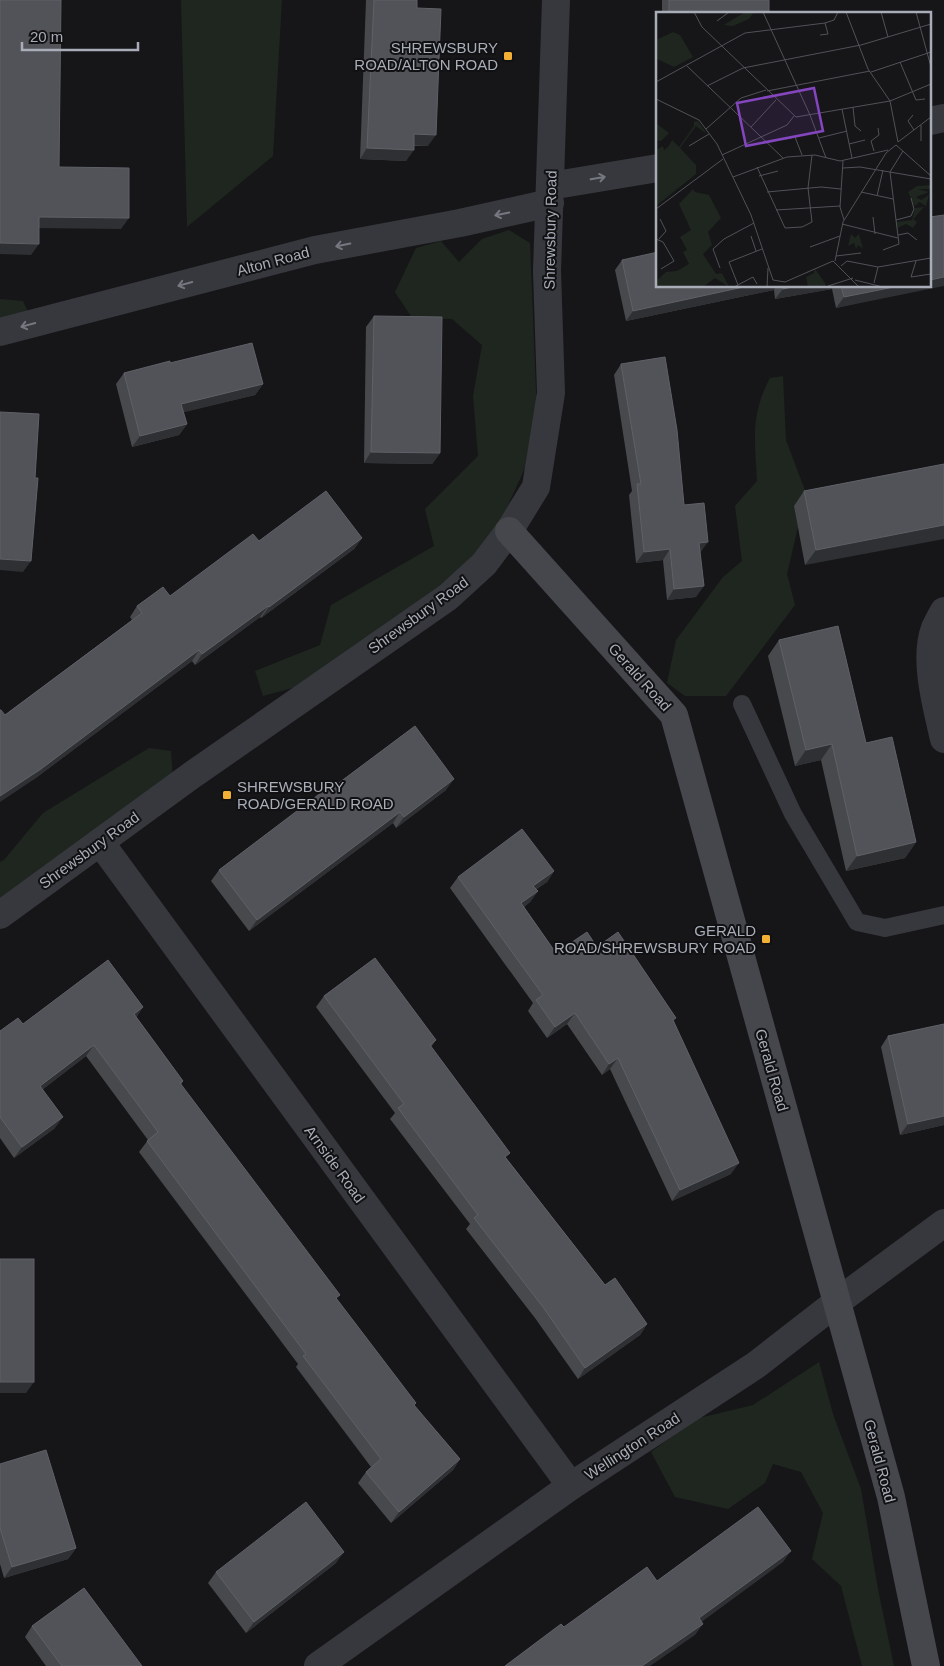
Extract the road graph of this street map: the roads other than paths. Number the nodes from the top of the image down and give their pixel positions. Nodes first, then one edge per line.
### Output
1 (556, 0) edge
2 (656, 168) edge
3 (550, 195) junction
4 (0, 332) edge
5 (509, 531) junction
6 (944, 611) edge
7 (742, 704) dead end
8 (944, 739) edge
9 (100, 842) junction
10 (944, 914) edge
11 (0, 915) edge
12 (944, 1223) edge
13 (837, 1302) junction
14 (571, 1486) junction
15 (318, 1666) edge
16 (926, 1666) edge

1 - 3 street, Shrewsbury Road
3 -> 2 street, Alton Road
3 -> 4 street, Alton Road
3 - 5 street, Shrewsbury Road
5 - 9 street, Shrewsbury Road
5 - 13 street, Gerald Road
6 - 8 street
7 - 10 lane
9 - 11 street, Shrewsbury Road
9 - 14 street, Arnside Road
12 - 13 street, Wellington Road
13 - 14 street, Wellington Road
13 - 16 street, Gerald Road
14 - 15 street, Wellington Road

